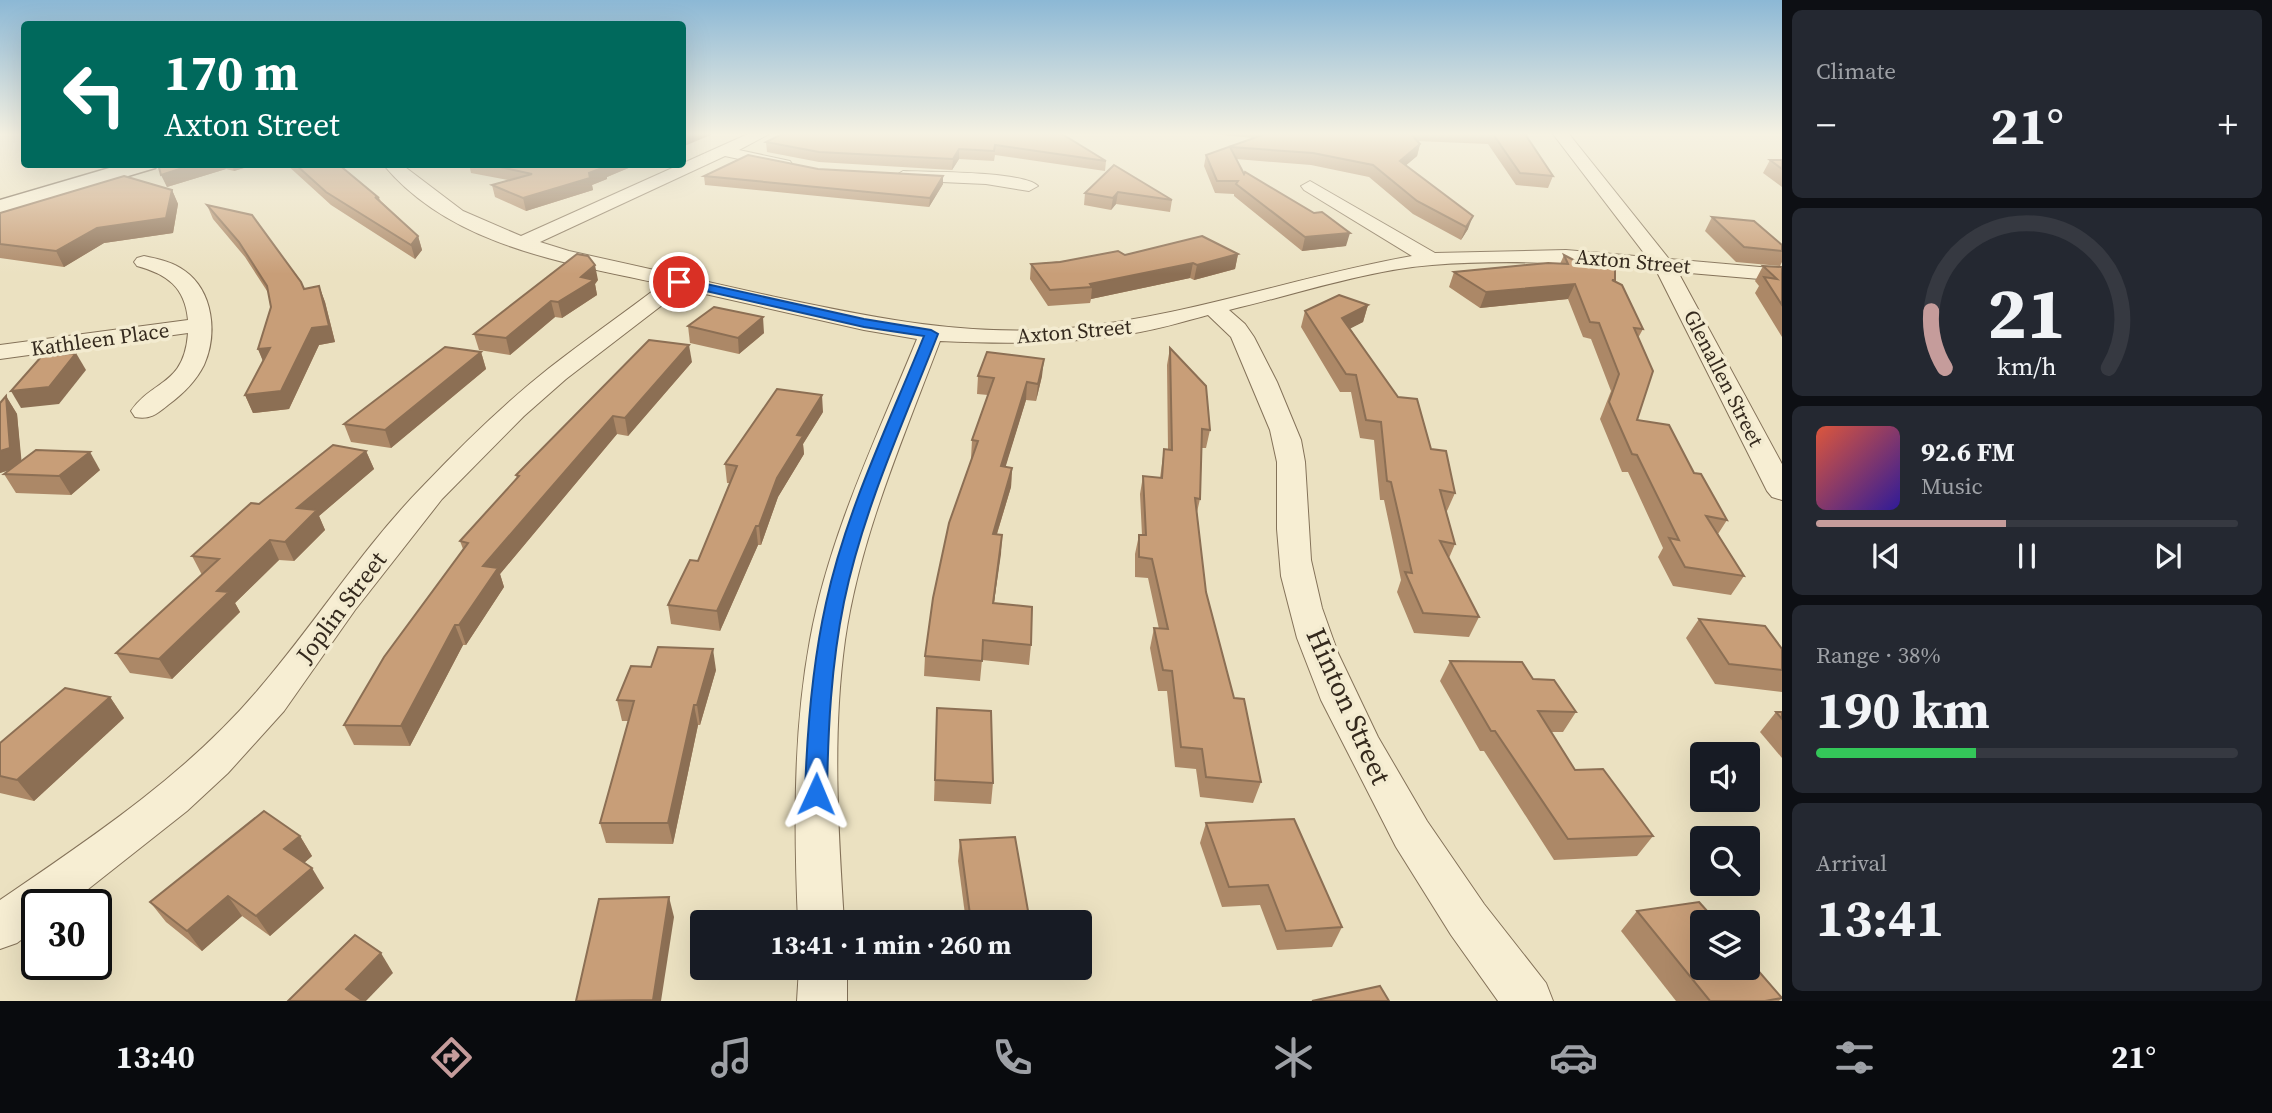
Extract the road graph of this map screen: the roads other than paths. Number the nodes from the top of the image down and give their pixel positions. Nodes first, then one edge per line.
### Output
1 (90, 181) edge
2 (417, 181) edge
3 (658, 181) edge
4 (996, 181) edge
5 (1597, 181) edge
6 (1028, 186) dead end
7 (1310, 186) dead end
8 (0, 207) edge
9 (522, 243) junction
10 (1431, 259) junction
11 (144, 262) dead end
12 (1661, 263) junction
13 (1782, 275) edge
14 (679, 282) junction
15 (1213, 308) junction
16 (200, 325) junction
17 (931, 334) junction
18 (0, 352) edge
19 (144, 411) dead end
20 (1782, 491) edge
21 (820, 910) edge
22 (0, 927) edge
23 (823, 980) edge
24 (822, 1001) edge
25 (1528, 1001) edge

1 - 8 street
2 - 9 street, Axton Street
3 - 9 street
4 - 6 street
5 - 12 street, Glenallen Street
7 - 10 street
9 - 14 street, Axton Street
10 - 12 street, Axton Street
10 - 15 street, Axton Street
11 - 16 street, Kathleen Place
12 - 13 street, Axton Street
12 - 20 street, Glenallen Street
14 - 17 street, Axton Street
14 - 22 street, Joplin Street
15 - 17 street, Axton Street
15 - 25 street, Hinton Street
16 - 18 street, Kathleen Place
16 - 19 street, Kathleen Place
17 - 21 street
23 - 24 street

